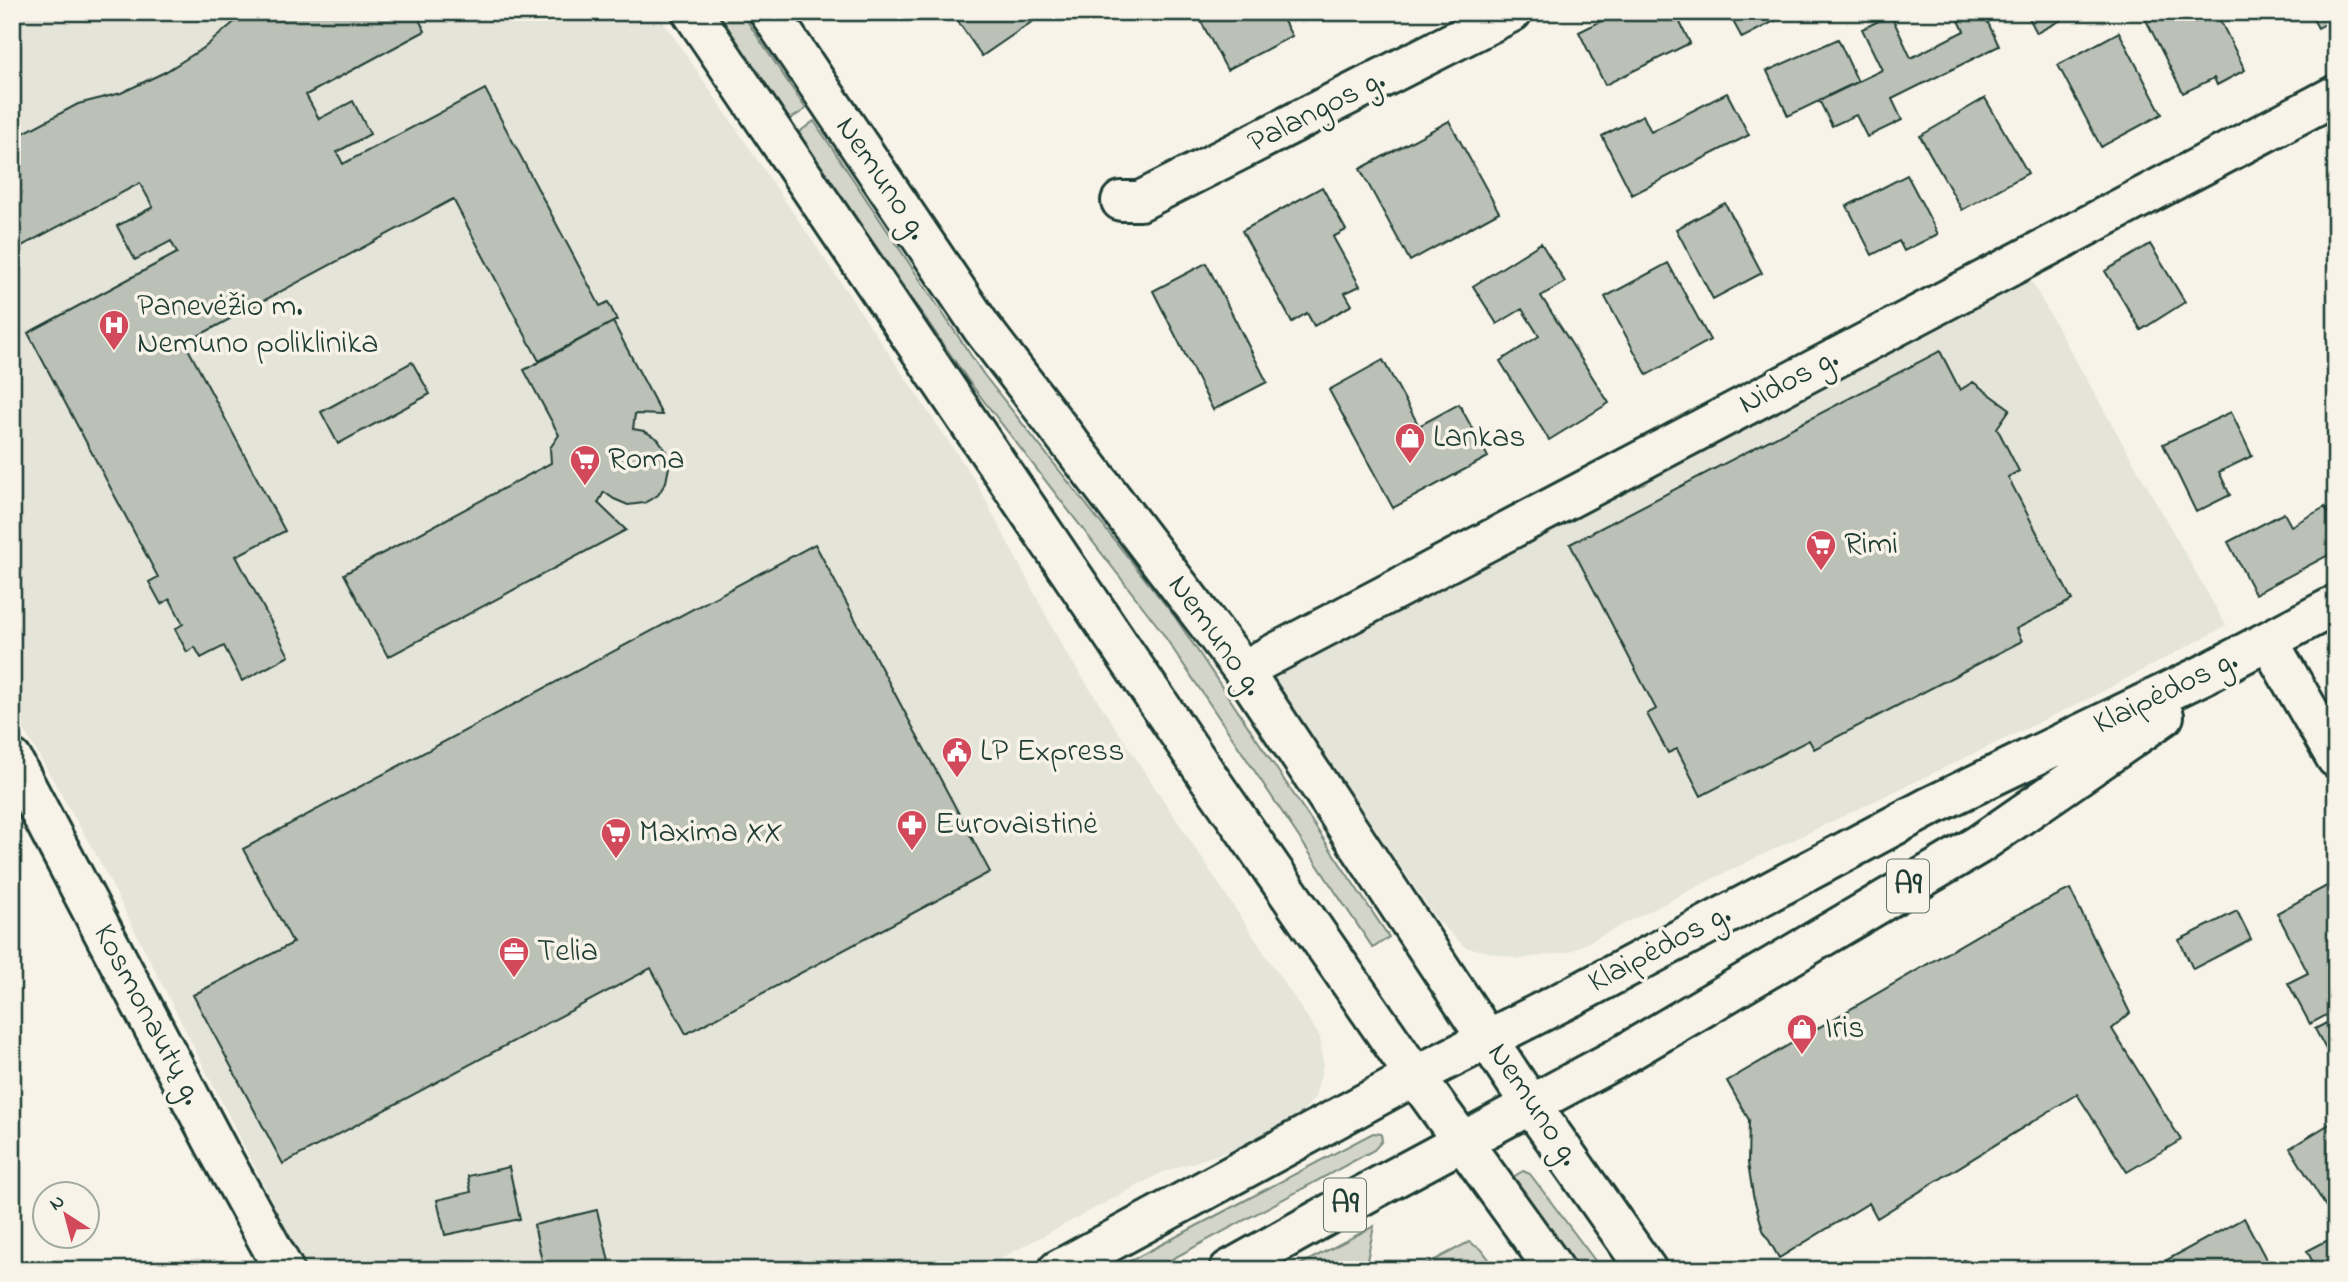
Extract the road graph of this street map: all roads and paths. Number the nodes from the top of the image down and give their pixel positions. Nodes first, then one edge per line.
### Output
1 (692, 12) edge
2 (769, 12) edge
3 (1512, 12) edge
4 (2336, 95) edge
5 (1121, 201) dead end
6 (2336, 605) edge
7 (2269, 642) junction
8 (1243, 670) junction
9 (2336, 758) edge
10 (12, 759) edge
11 (1488, 1039) junction
12 (1415, 1076) junction
13 (1531, 1105) junction
14 (1462, 1142) junction
15 (284, 1270) edge
16 (1058, 1270) edge
17 (1229, 1270) edge
18 (1555, 1270) edge
19 (1647, 1270) edge

1 - 12 main road, Nemuno g.
2 - 8 main road, Nemuno g.
3 - 5 main road, Palangos g.
4 - 8 main road, Nidos g.
6 - 7 main road, Klaipėdos g. / A9
7 - 9 main road
7 - 11 main road, Klaipėdos g. / A9
7 - 13 main road, Klaipėdos g. / A9
8 - 11 main road, Nemuno g.
10 - 15 main road, Kosmonautų g.
11 - 12 main road, Klaipėdos g. / A9
11 - 13 main road, Nemuno g.
12 - 14 main road, Nemuno g.
12 - 16 main road, Klaipėdos g. / A9
13 - 14 main road, Klaipėdos g. / A9
13 - 19 main road, Nemuno g.
14 - 17 main road, Klaipėdos g. / A9
14 - 18 main road, Nemuno g.

